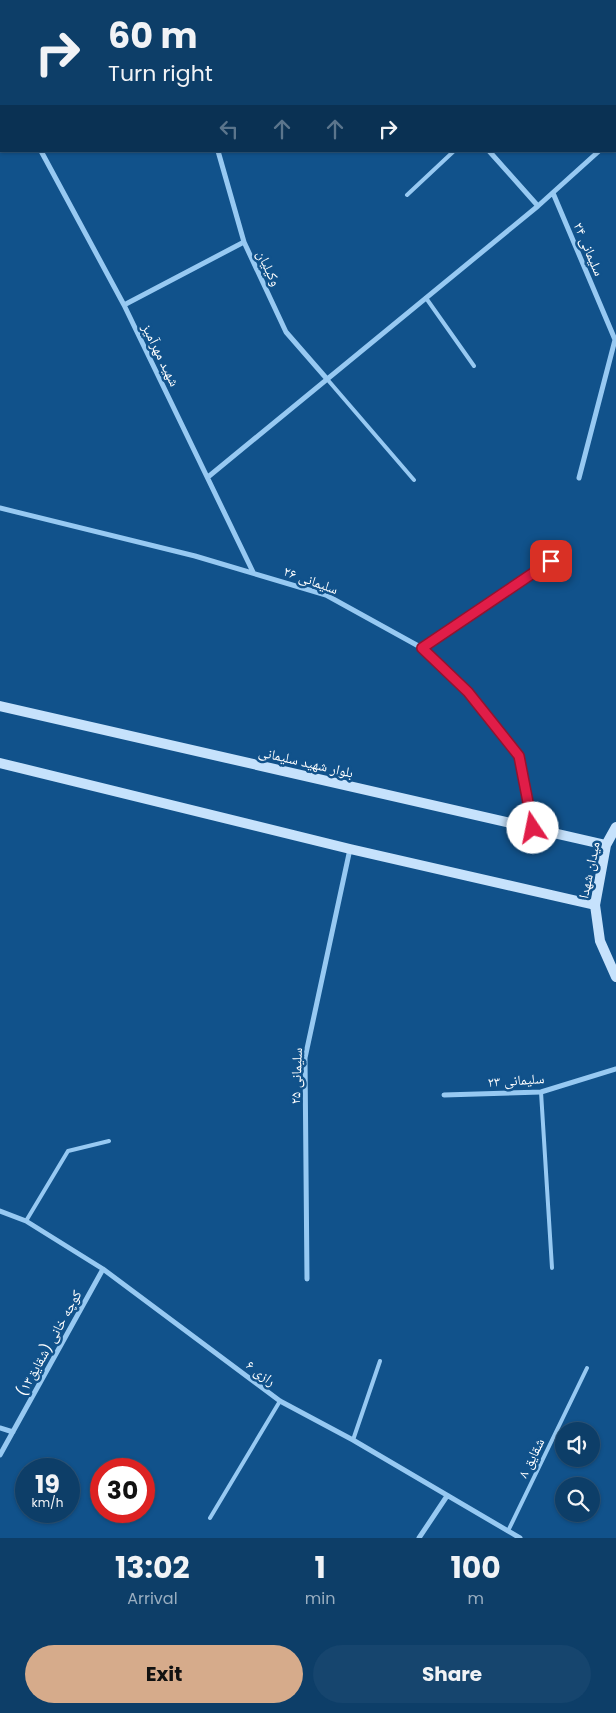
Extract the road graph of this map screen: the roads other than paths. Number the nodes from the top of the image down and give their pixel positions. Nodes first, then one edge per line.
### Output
1 (42, 152) edge
2 (218, 152) edge
3 (453, 152) edge
4 (490, 152) edge
5 (598, 152) edge
6 (553, 193) junction
7 (407, 195) dead end
8 (538, 206) junction
9 (244, 242) junction
10 (426, 298) junction
11 (124, 305) junction
12 (615, 341) edge
13 (474, 366) dead end
14 (327, 380) junction
15 (208, 477) junction
16 (579, 478) dead end
17 (414, 480) dead end
18 (0, 508) edge
19 (567, 550) dead end
20 (253, 572) junction
21 (422, 648) junction
22 (0, 706) edge
23 (0, 763) edge
24 (616, 827) edge
25 (533, 828) junction
26 (606, 846) junction
27 (350, 849) junction
28 (595, 905) junction
29 (616, 977) edge
30 (616, 1069) edge
31 (541, 1092) junction
32 (444, 1095) dead end
33 (109, 1141) dead end
34 (0, 1211) edge
35 (26, 1221) junction
36 (552, 1268) dead end
37 (103, 1269) junction
38 (307, 1279) dead end
39 (380, 1361) dead end
40 (587, 1368) dead end
41 (280, 1400) junction
42 (0, 1428) edge
43 (13, 1432) junction
44 (353, 1440) junction
45 (0, 1455) edge
46 (447, 1496) junction
47 (210, 1518) dead end
48 (508, 1531) junction
49 (419, 1538) edge
50 (520, 1538) edge

1 - 11 street, شهید مهرآمیز
2 - 9 street, وکیلیان
3 - 7 lane
4 - 8 street
5 - 6 street
6 - 8 street
6 - 12 street, سلیمانی ۲۴
8 - 10 street
9 - 11 street
9 - 14 street, وکیلیان
10 - 13 lane
10 - 14 street
11 - 15 street, شهید مهرآمیز
12 - 16 street
14 - 15 street
14 - 17 lane
15 - 20 street, شهید مهرآمیز
18 - 20 street, سلیمانی ۲۶
19 - 21 street
20 - 21 street, سلیمانی ۲۶
21 - 25 street, سلیمانی ۲۶
22 - 25 main road, بلوار شهید سلیمانی
23 - 27 main road
24 - 26 main road, میدان شهدا
25 - 26 main road, بلوار شهید سلیمانی
26 - 28 main road, میدان شهدا
27 - 28 main road
27 - 38 street, سلیمانی ۲۵
28 - 29 main road, میدان شهدا
30 - 31 street, سلیمانی ۲۳
31 - 32 street, سلیمانی ۲۳
31 - 36 lane
33 - 35 lane
34 - 35 street, رازی ۶
35 - 37 street, رازی ۶
37 - 41 street, رازی ۶
37 - 43 street, کوچه خانی (شقایق۱۳)
39 - 44 lane
40 - 48 lane, شقایق ۸
41 - 44 street, رازی ۶
41 - 47 lane
42 - 43 street
43 - 45 street, کوچه خانی (شقایق۱۳)
44 - 46 street, رازی ۶
46 - 48 street, رازی ۶
46 - 49 street
48 - 50 street, رازی ۶

